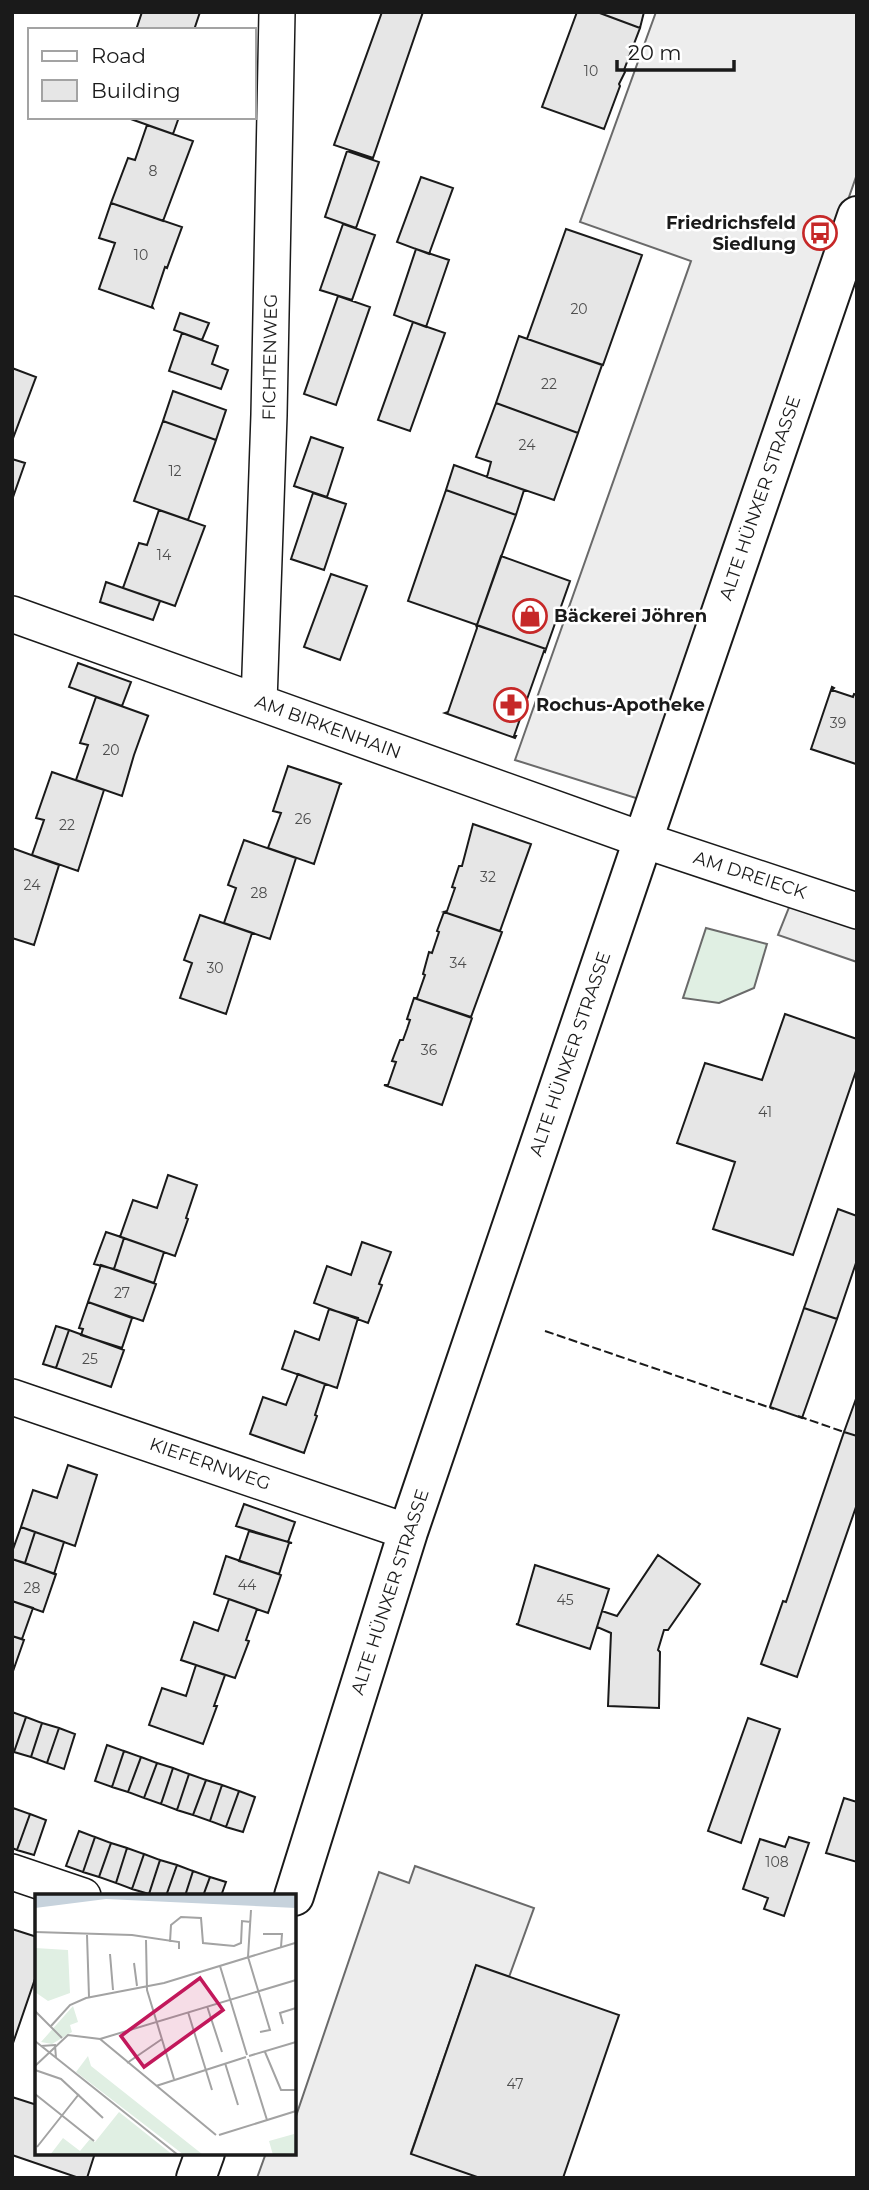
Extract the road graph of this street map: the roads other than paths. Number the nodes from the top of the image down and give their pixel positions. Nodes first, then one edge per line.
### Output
1 (277, 12) edge
2 (857, 216) edge
3 (12, 614) edge
4 (259, 702) junction
5 (643, 840) junction
6 (857, 911) edge
7 (12, 1397) edge
8 (408, 1532) junction
9 (12, 1872) edge
10 (77, 1894) edge
11 (295, 1894) edge
12 (204, 2155) edge
13 (197, 2178) edge

1 - 4 street, FICHTENWEG
2 - 5 street, ALTE HÜNXER STRASSE
3 - 4 street, AM BIRKENHAIN
4 - 5 street, AM BIRKENHAIN
5 - 6 street, AM DREIECK
5 - 8 street, ALTE HÜNXER STRASSE
7 - 8 street, KIEFERNWEG
8 - 11 street, ALTE HÜNXER STRASSE
9 - 10 street
12 - 13 street

